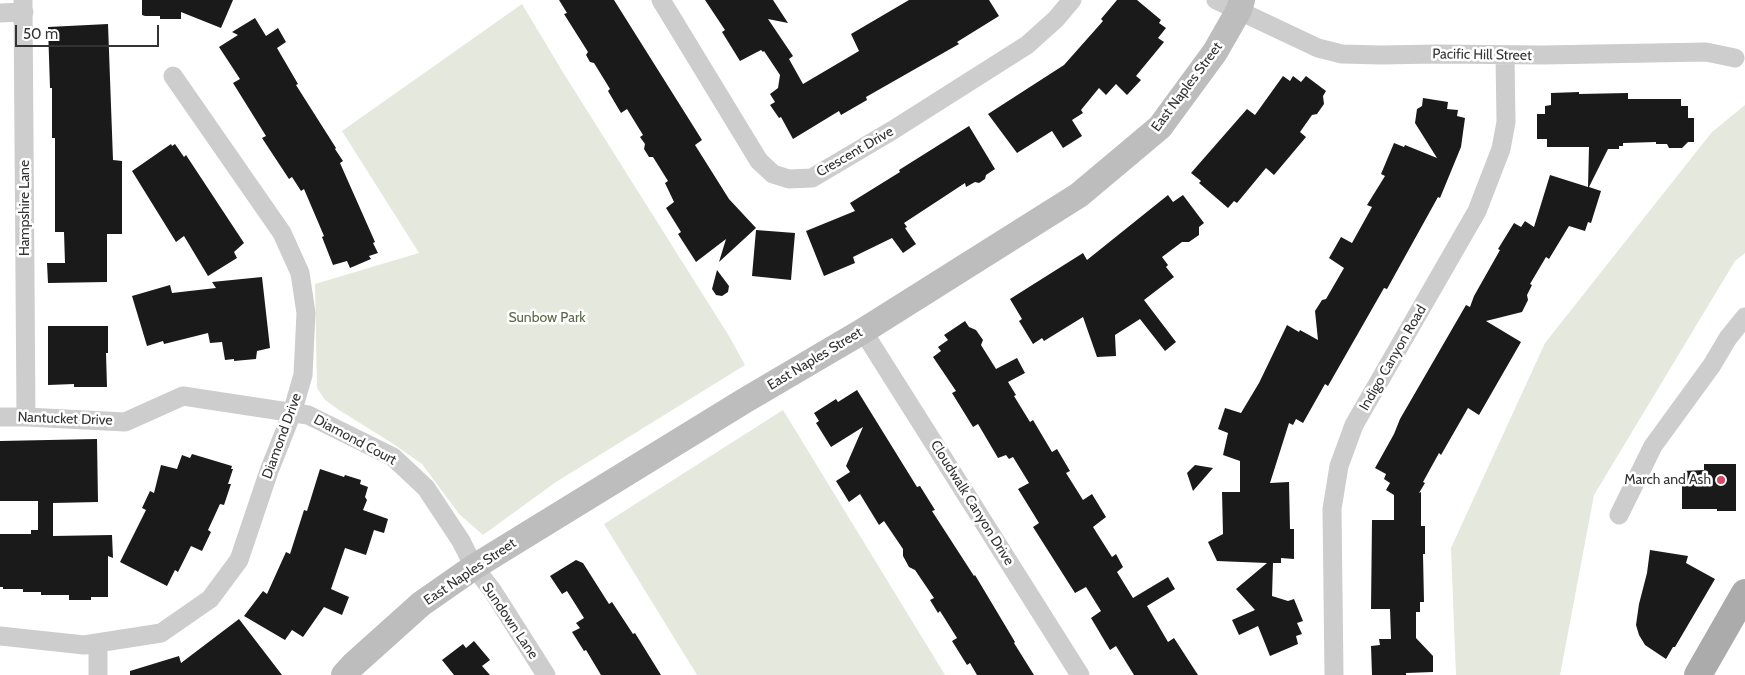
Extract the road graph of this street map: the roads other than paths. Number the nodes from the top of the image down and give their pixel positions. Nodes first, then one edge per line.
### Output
1 (661, 0) edge
2 (1072, 0) edge
3 (1232, 3) edge
4 (24, 6) edge
5 (0, 13) edge
6 (1505, 55) junction
7 (1734, 58) dead end
8 (173, 76) dead end
9 (1745, 317) edge
10 (862, 331) junction
11 (183, 396) joint
12 (292, 413) junction
13 (0, 417) edge
14 (26, 417) junction
15 (1619, 515) dead end
16 (474, 567) junction
17 (1745, 593) edge
18 (0, 636) edge
19 (98, 642) junction
20 (98, 675) edge
21 (344, 675) edge
22 (546, 675) edge
23 (1080, 675) edge
24 (1334, 675) edge
25 (1698, 675) edge

1 - 2 street, Crescent Drive
3 - 6 street, Pacific Hill Street
3 - 10 street, East Naples Street
4 - 5 street
4 - 14 street, Hampshire Lane
6 - 7 street, Pacific Hill Street
6 - 24 street, Indigo Canyon Road
8 - 12 street, Diamond Drive
9 - 15 street
10 - 16 street, East Naples Street
10 - 23 street, Cloudwalk Canyon Drive
11 - 12 street, Diamond Court
11 - 14 street, Nantucket Drive
12 - 16 street, Diamond Court
12 - 19 street, Diamond Drive
13 - 14 street, Nantucket Drive
16 - 21 street, East Naples Street
16 - 22 street, Sundown Lane
17 - 25 main road
18 - 19 street, Diamond Drive
19 - 20 street

